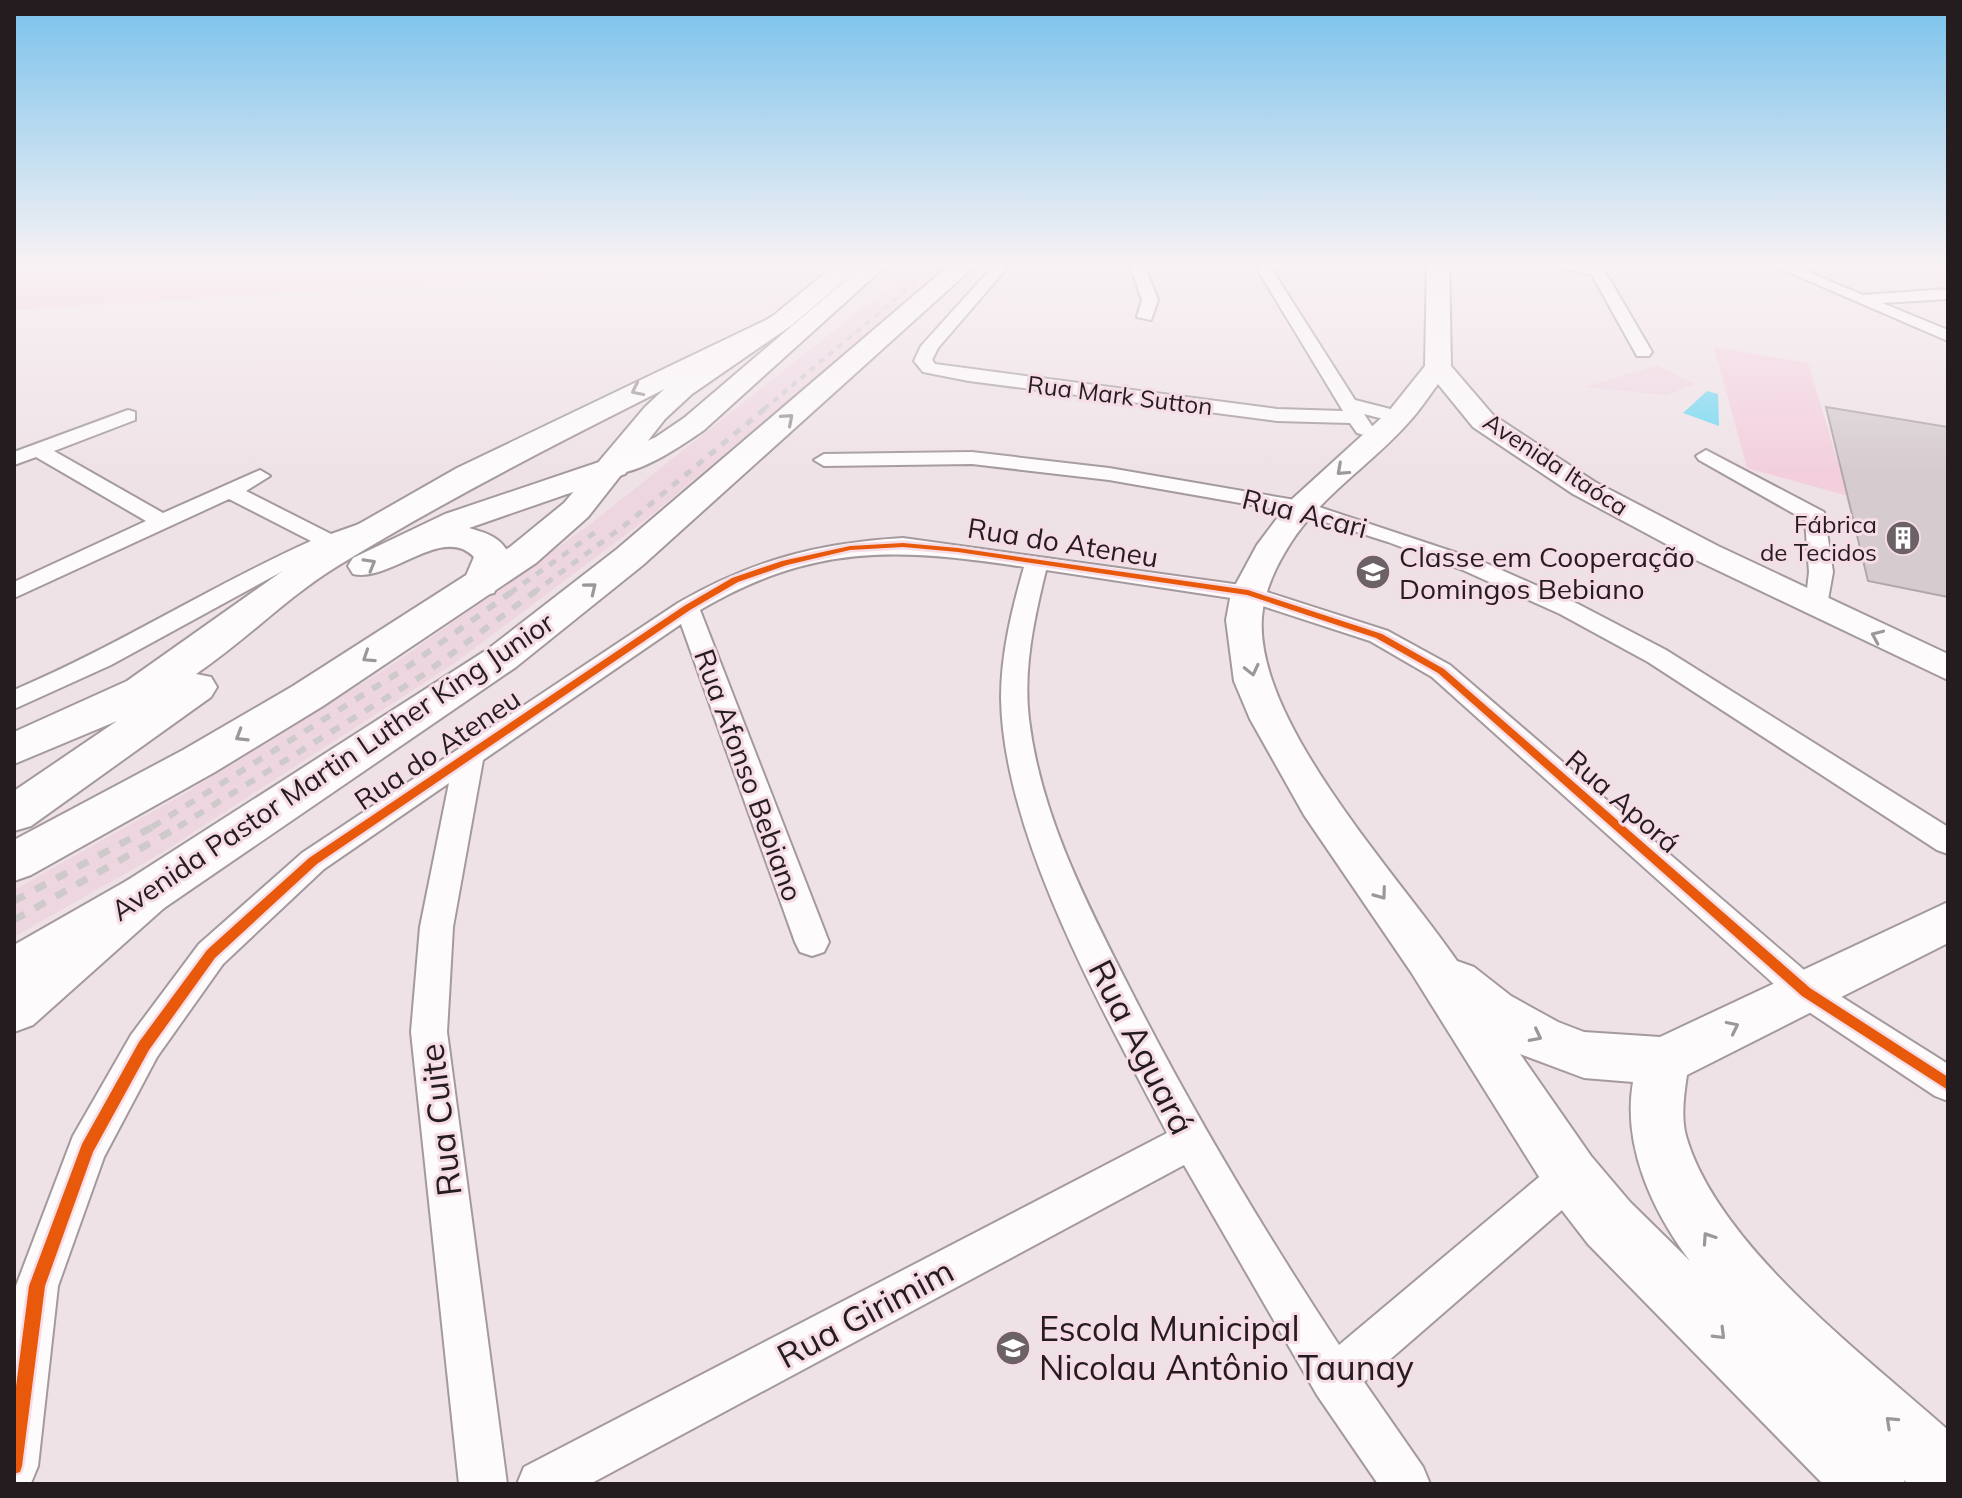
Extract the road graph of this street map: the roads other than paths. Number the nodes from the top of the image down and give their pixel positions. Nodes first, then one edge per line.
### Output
1 (759, 332) edge
2 (765, 332) edge
3 (796, 332) edge
4 (887, 332) edge
5 (943, 332) edge
6 (1303, 332) edge
7 (1438, 332) edge
8 (1632, 332) edge
9 (1643, 352) dead end
10 (1438, 367) junction
11 (1352, 411) junction
12 (128, 416) dead end
13 (1399, 417) junction
14 (1483, 421) junction
15 (1374, 442) junction
16 (526, 445) junction
17 (38, 450) junction
18 (1706, 456) dead end
19 (14, 459) edge
20 (824, 460) dead end
21 (614, 467) junction
22 (260, 476) dead end
23 (230, 491) junction
24 (524, 496) junction
25 (1301, 507) junction
26 (163, 522) junction
27 (393, 534) junction
28 (328, 541) junction
29 (1036, 563) junction
30 (481, 585) junction
31 (14, 591) edge
32 (1248, 593) junction
33 (272, 594) junction
34 (1817, 606) junction
35 (687, 608) junction
36 (1948, 668) edge
37 (193, 690) junction
38 (14, 700) edge
39 (14, 722) edge
40 (14, 749) edge
41 (469, 758) junction
42 (14, 793) edge
43 (14, 814) edge
44 (1948, 842) edge
45 (14, 862) edge
46 (146, 894) junction
47 (1948, 921) edge
48 (812, 942) dead end
49 (1428, 958) junction
50 (14, 972) edge
51 (1806, 992) junction
52 (14, 1008) edge
53 (1663, 1061) junction
54 (1948, 1084) edge
55 (1189, 1142) junction
56 (1571, 1176) junction
57 (1333, 1379) junction
58 (14, 1466) edge
59 (1948, 1475) edge
60 (483, 1484) edge
61 (541, 1484) edge
62 (1406, 1484) edge
63 (1871, 1484) edge

1 -> 16 main road
2 - 21 main road
3 - 21 main road
46 -> 4 main road, Avenida Pastor Martin Luther King Junior
5 - 11 street, Rua Mark Sutton
6 - 11 street
7 - 10 main road
8 - 9 street
10 - 13 main road
10 - 14 main road, Avenida Itaóca
11 - 13 street
11 - 15 street
12 - 17 street
13 - 14 main road
13 - 15 main road
14 - 34 main road, Avenida Itaóca
15 -> 25 main road
16 - 24 main road
16 - 27 main road
17 - 19 street
17 - 26 street
18 - 34 street
20 - 25 street, Rua Acari
21 - 24 main road
21 - 30 main road
22 - 23 street
23 - 26 street
23 - 28 street
24 - 27 main road
25 - 32 main road
25 - 44 street, Rua Acari
26 - 31 street
27 - 28 street
27 - 30 main road
27 - 33 main road
37 -> 27 main road
28 - 38 street
29 - 32 street, Rua do Ateneu
29 - 35 street, Rua do Ateneu
29 - 55 street, Rua Aguará
30 -> 45 main road
32 -> 49 main road
32 - 51 street, Rua Aporá
33 - 39 main road
33 - 40 main road
36 -> 34 main road, Avenida Itaóca
35 - 41 street, Rua do Ateneu
35 - 48 street, Rua Afonso Bebiano
37 - 42 main road
37 - 43 main road
41 - 58 street, Rua do Ateneu
41 - 60 street, Rua Cuite
46 - 50 main road, Avenida Pastor Martin Luther King Junior
46 - 52 main road
47 - 51 main road
49 -> 53 main road
49 - 56 main road
53 -> 51 main road
51 - 54 street, Rua Aporá
59 -> 53 main road
55 - 57 street, Rua Aguará
55 - 61 street, Rua Girimim
56 - 57 street
56 -> 63 main road
57 - 62 street, Rua Aguará

